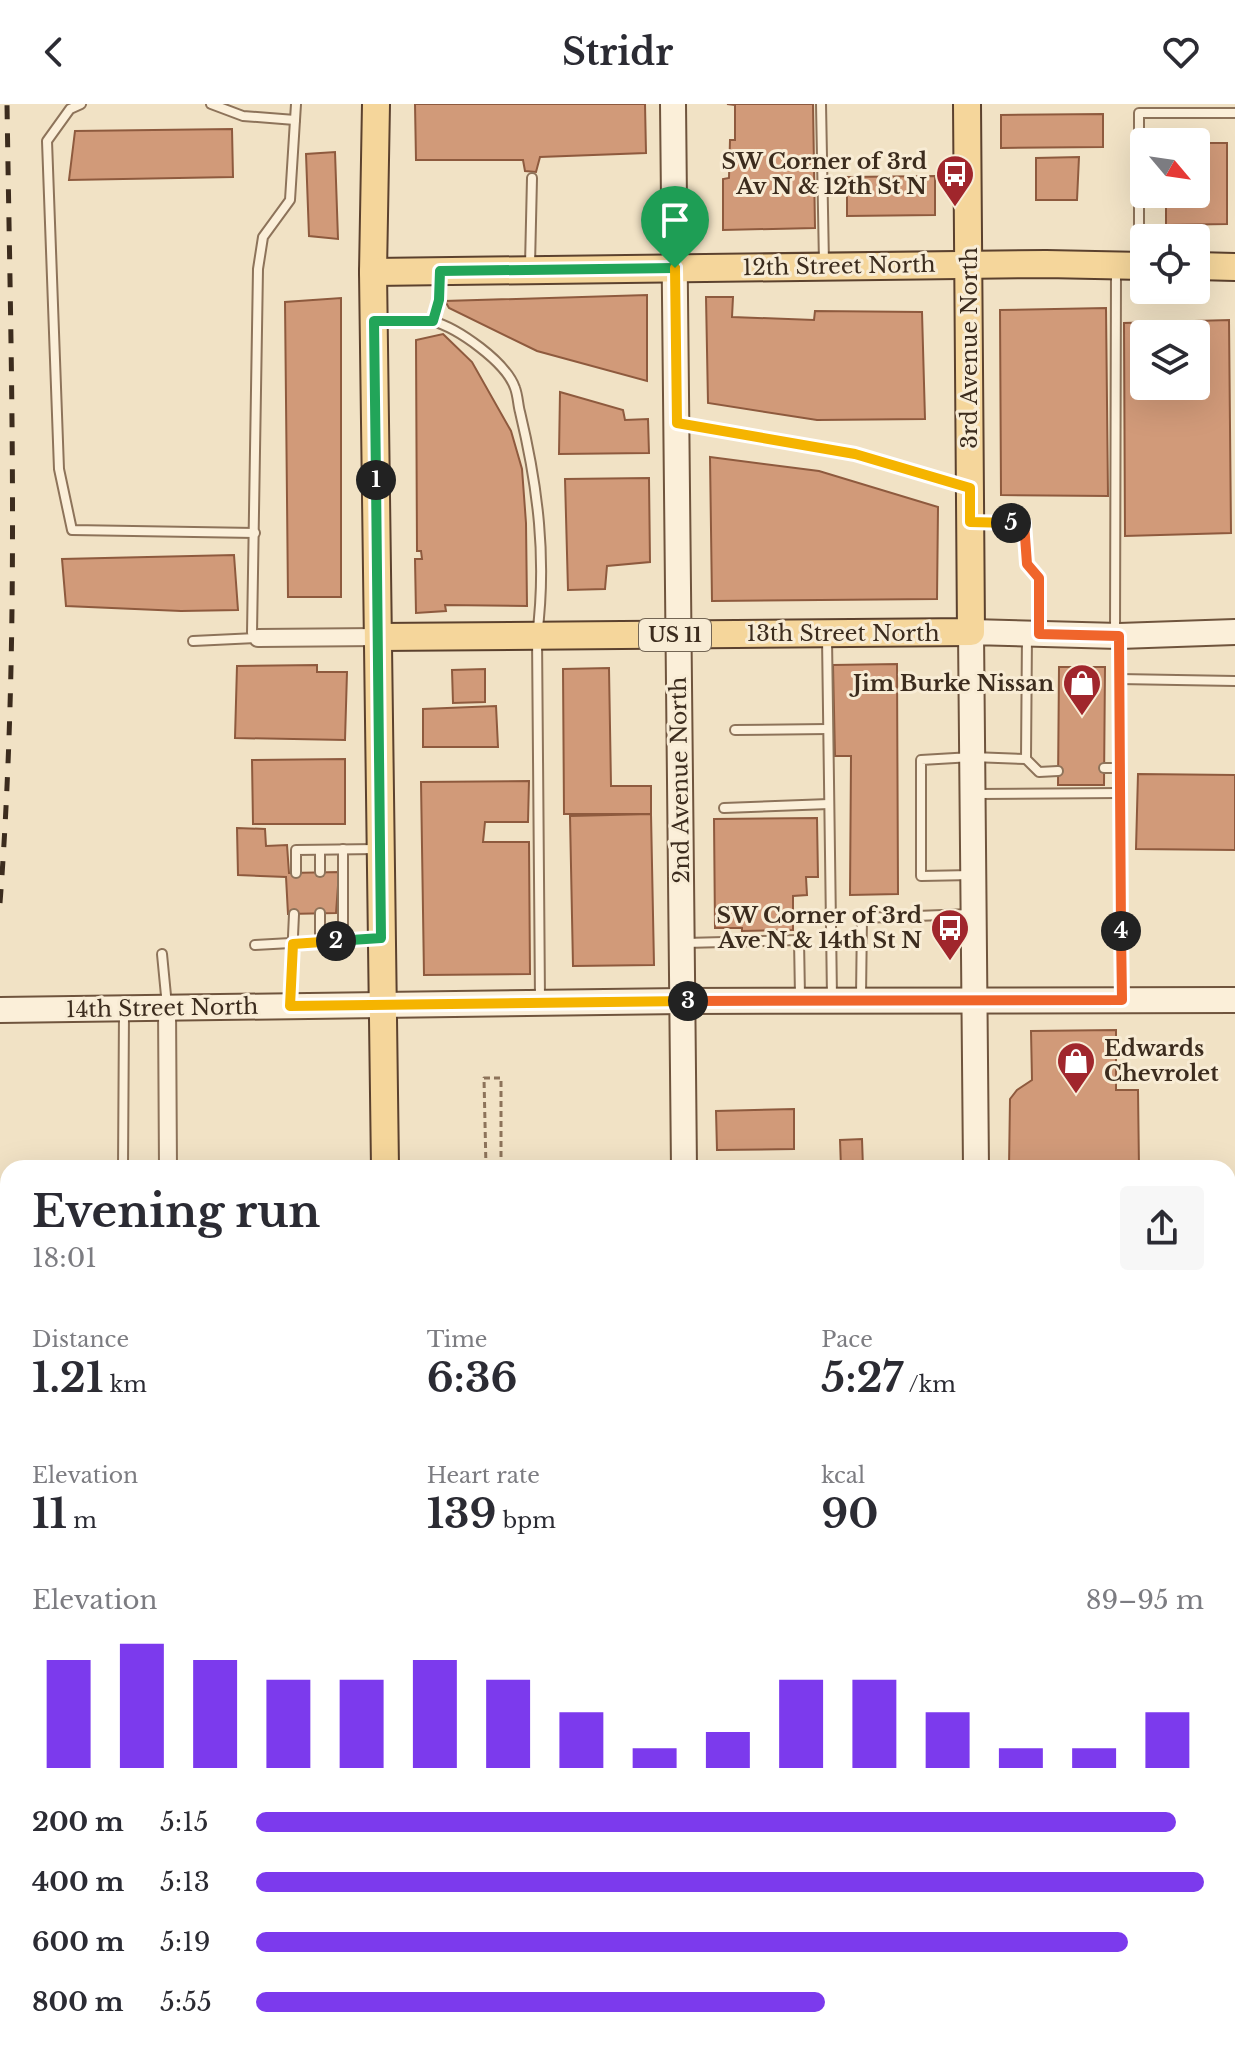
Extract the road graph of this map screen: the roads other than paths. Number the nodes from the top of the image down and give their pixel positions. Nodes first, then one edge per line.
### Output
1 (81, 104) edge
2 (211, 104) edge
3 (296, 104) edge
4 (376, 104) edge
5 (673, 104) edge
6 (821, 104) edge
7 (967, 104) edge
8 (1235, 113) edge
9 (295, 120) junction
10 (532, 178) dead end
11 (1135, 224) edge
12 (968, 265) junction
13 (1130, 266) edge
14 (1210, 266) edge
15 (824, 267) junction
16 (1235, 267) edge
17 (675, 268) junction
18 (530, 270) junction
19 (440, 271) junction
20 (373, 272) junction
21 (1131, 304) edge
22 (374, 321) junction
23 (433, 321) junction
24 (677, 423) junction
25 (970, 488) junction
26 (970, 522) junction
27 (255, 533) junction
28 (971, 632) junction
29 (1235, 632) edge
30 (827, 633) junction
31 (1033, 634) junction
32 (679, 635) junction
33 (537, 636) junction
34 (1117, 636) junction
35 (379, 637) junction
36 (258, 638) junction
37 (193, 641) dead end
38 (1119, 679) junction
39 (1235, 681) edge
40 (828, 729) junction
41 (735, 730) dead end
42 (972, 757) junction
43 (1026, 759) junction
44 (1104, 768) dead end
45 (1120, 768) junction
46 (1058, 771) dead end
47 (1120, 793) junction
48 (972, 794) junction
49 (829, 804) junction
50 (724, 808) dead end
51 (343, 849) junction
52 (381, 849) junction
53 (320, 850) junction
54 (320, 872) dead end
55 (296, 873) dead end
56 (973, 875) junction
57 (320, 913) dead end
58 (294, 914) dead end
59 (973, 914) junction
60 (381, 938) junction
61 (343, 941) junction
62 (320, 942) junction
63 (682, 943) junction
64 (293, 944) junction
65 (255, 945) dead end
66 (162, 954) dead end
67 (1122, 1000) junction
68 (1235, 1000) edge
69 (682, 1001) junction
70 (800, 1001) junction
71 (832, 1001) junction
72 (861, 1001) junction
73 (974, 1001) junction
74 (540, 1004) junction
75 (290, 1006) junction
76 (381, 1006) junction
77 (167, 1007) junction
78 (124, 1008) junction
79 (0, 1010) edge
80 (123, 1160) edge
81 (168, 1160) edge
82 (385, 1160) edge
83 (684, 1160) edge
84 (976, 1160) edge

1 - 27 lane
2 - 9 lane
3 - 9 lane
4 - 20 main road
5 - 17 main road, 2nd Avenue North
6 - 15 lane
7 - 12 main road, 3rd Avenue North
8 - 11 lane
9 - 27 lane
10 - 18 lane
12 - 13 main road, 12th Street North
12 - 15 main road, 12th Street North
12 - 25 main road, 3rd Avenue North
14 - 16 main road
15 - 17 main road, 12th Street North
17 - 18 main road, 12th Street North
17 - 24 main road, 2nd Avenue North
18 - 19 main road, 12th Street North
19 - 20 main road, 12th Street North
19 - 23 lane
20 - 22 main road
21 - 34 lane
22 - 23 lane
22 - 35 main road
23 - 33 lane
24 - 25 lane
24 - 32 main road, 2nd Avenue North
25 - 26 main road, 3rd Avenue North
26 - 28 main road, 3rd Avenue North
26 - 31 lane
27 - 36 lane
28 - 30 main road, 13th Street North / US 11
28 - 31 main road, 13th Street North
28 - 42 main road, 3rd Avenue North
29 - 34 main road, 13th Street North
30 - 32 main road, 13th Street North / US 11
30 - 40 lane
31 - 34 main road, 13th Street North
31 - 43 lane
32 - 33 main road, 13th Street North / US 11
32 - 63 main road, 2nd Avenue North
33 - 35 main road, 13th Street North / US 11
33 - 74 lane
34 - 38 lane
35 - 36 street, 13th Street North
35 - 52 main road
36 - 37 lane
38 - 39 lane
38 - 45 lane
40 - 41 lane
40 - 49 lane
42 - 43 lane
42 - 48 main road, 3rd Avenue North
42 - 56 lane
43 - 46 lane
44 - 45 lane
45 - 47 lane
47 - 48 lane
47 - 67 lane
48 - 56 main road, 3rd Avenue North
49 - 50 lane
49 - 71 lane
51 - 52 lane
51 - 53 lane
51 - 61 lane
52 - 60 main road
53 - 54 lane
53 - 55 lane
56 - 59 main road, 3rd Avenue North
57 - 62 lane
58 - 64 lane
59 - 72 lane
59 - 73 main road, 3rd Avenue North
60 - 61 lane
60 - 76 main road
61 - 62 lane
62 - 64 lane
63 - 69 main road, 2nd Avenue North
63 - 70 lane
64 - 65 lane
64 - 75 lane
66 - 77 lane
67 - 68 main road, 14th Street North
67 - 73 main road, 14th Street North
69 - 70 main road, 14th Street North
69 - 74 main road, 14th Street North
69 - 83 main road, 2nd Avenue North
70 - 71 main road, 14th Street North
71 - 72 main road, 14th Street North
72 - 73 main road, 14th Street North
73 - 84 main road, 3rd Avenue North
74 - 76 main road, 14th Street North
75 - 76 main road, 14th Street North
75 - 77 main road, 14th Street North
76 - 82 main road
77 - 78 main road, 14th Street North
77 - 81 street
78 - 79 main road, 14th Street North
78 - 80 lane

